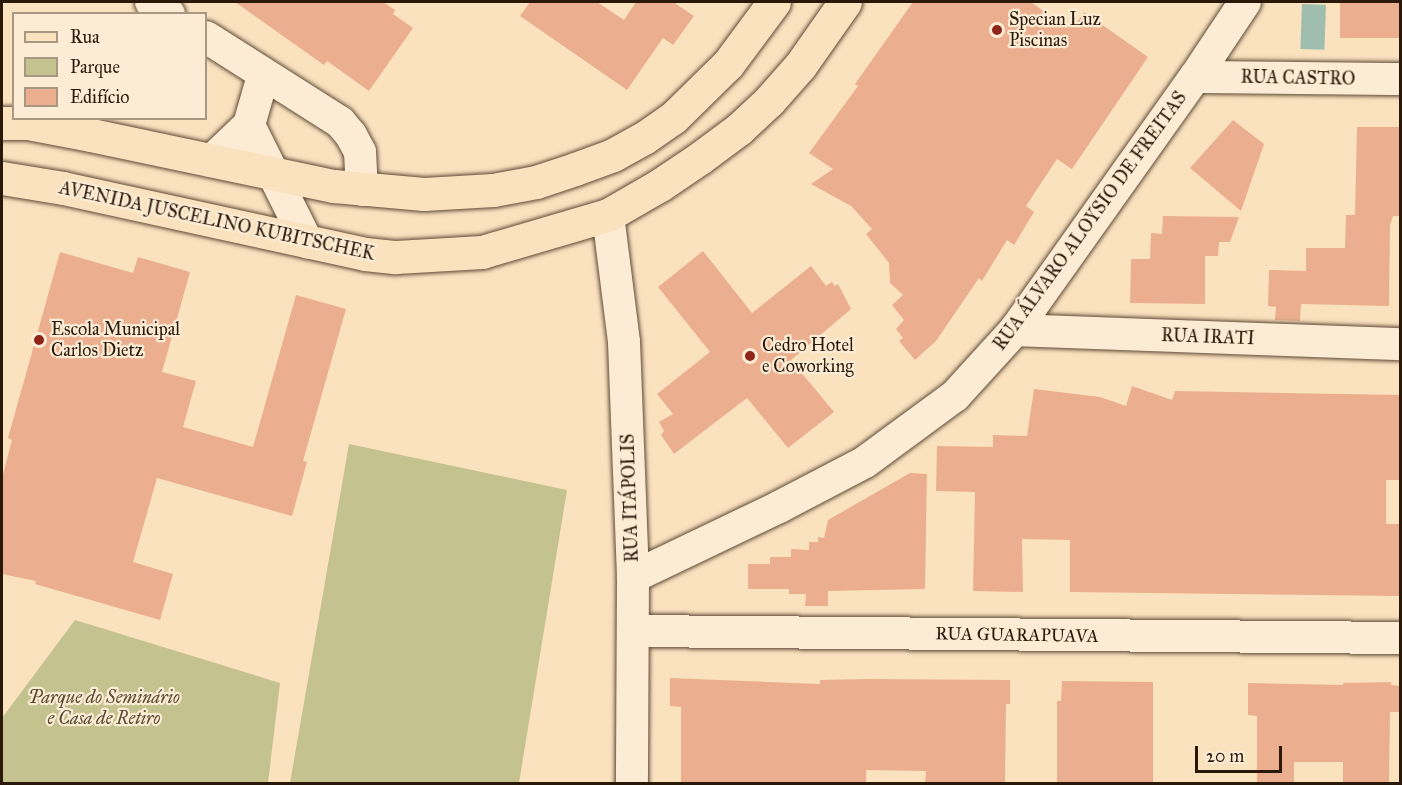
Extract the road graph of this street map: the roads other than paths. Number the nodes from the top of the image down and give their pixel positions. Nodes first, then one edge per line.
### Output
1 (151, 2) edge
2 (774, 2) edge
3 (842, 2) edge
4 (1245, 2) edge
5 (167, 12) edge
6 (207, 39) edge
7 (263, 76) junction
8 (1195, 77) junction
9 (1401, 79) edge
10 (2, 123) edge
11 (249, 125) junction
12 (211, 161) junction
13 (272, 172) junction
14 (2, 178) edge
15 (362, 190) junction
16 (608, 214) junction
17 (307, 242) junction
18 (1015, 330) junction
19 (1401, 344) edge
20 (633, 577) junction
21 (633, 631) junction
22 (1401, 638) edge
23 (632, 783) edge

1 - 5 street
2 - 15 main road
3 - 16 main road, AVENIDA JUSCELINO KUBITSCHEK
4 - 8 street, RUA ÁLVARO ALOYSIO DE FREITAS
6 - 7 street
7 - 11 street
7 - 15 street
8 - 9 street, RUA CASTRO
8 - 18 street, RUA ÁLVARO ALOYSIO DE FREITAS
10 - 12 main road
11 - 12 street
11 - 13 street
12 - 13 main road
13 - 15 main road
13 - 17 street
14 - 17 main road, AVENIDA JUSCELINO KUBITSCHEK
16 - 17 main road, AVENIDA JUSCELINO KUBITSCHEK
16 - 20 street, RUA ITÁPOLIS
18 - 19 street, RUA IRATI
18 - 20 street, RUA ÁLVARO ALOYSIO DE FREITAS
20 - 21 street, RUA ITÁPOLIS
21 - 22 street, RUA GUARAPUAVA
21 - 23 street, RUA ITÁPOLIS

